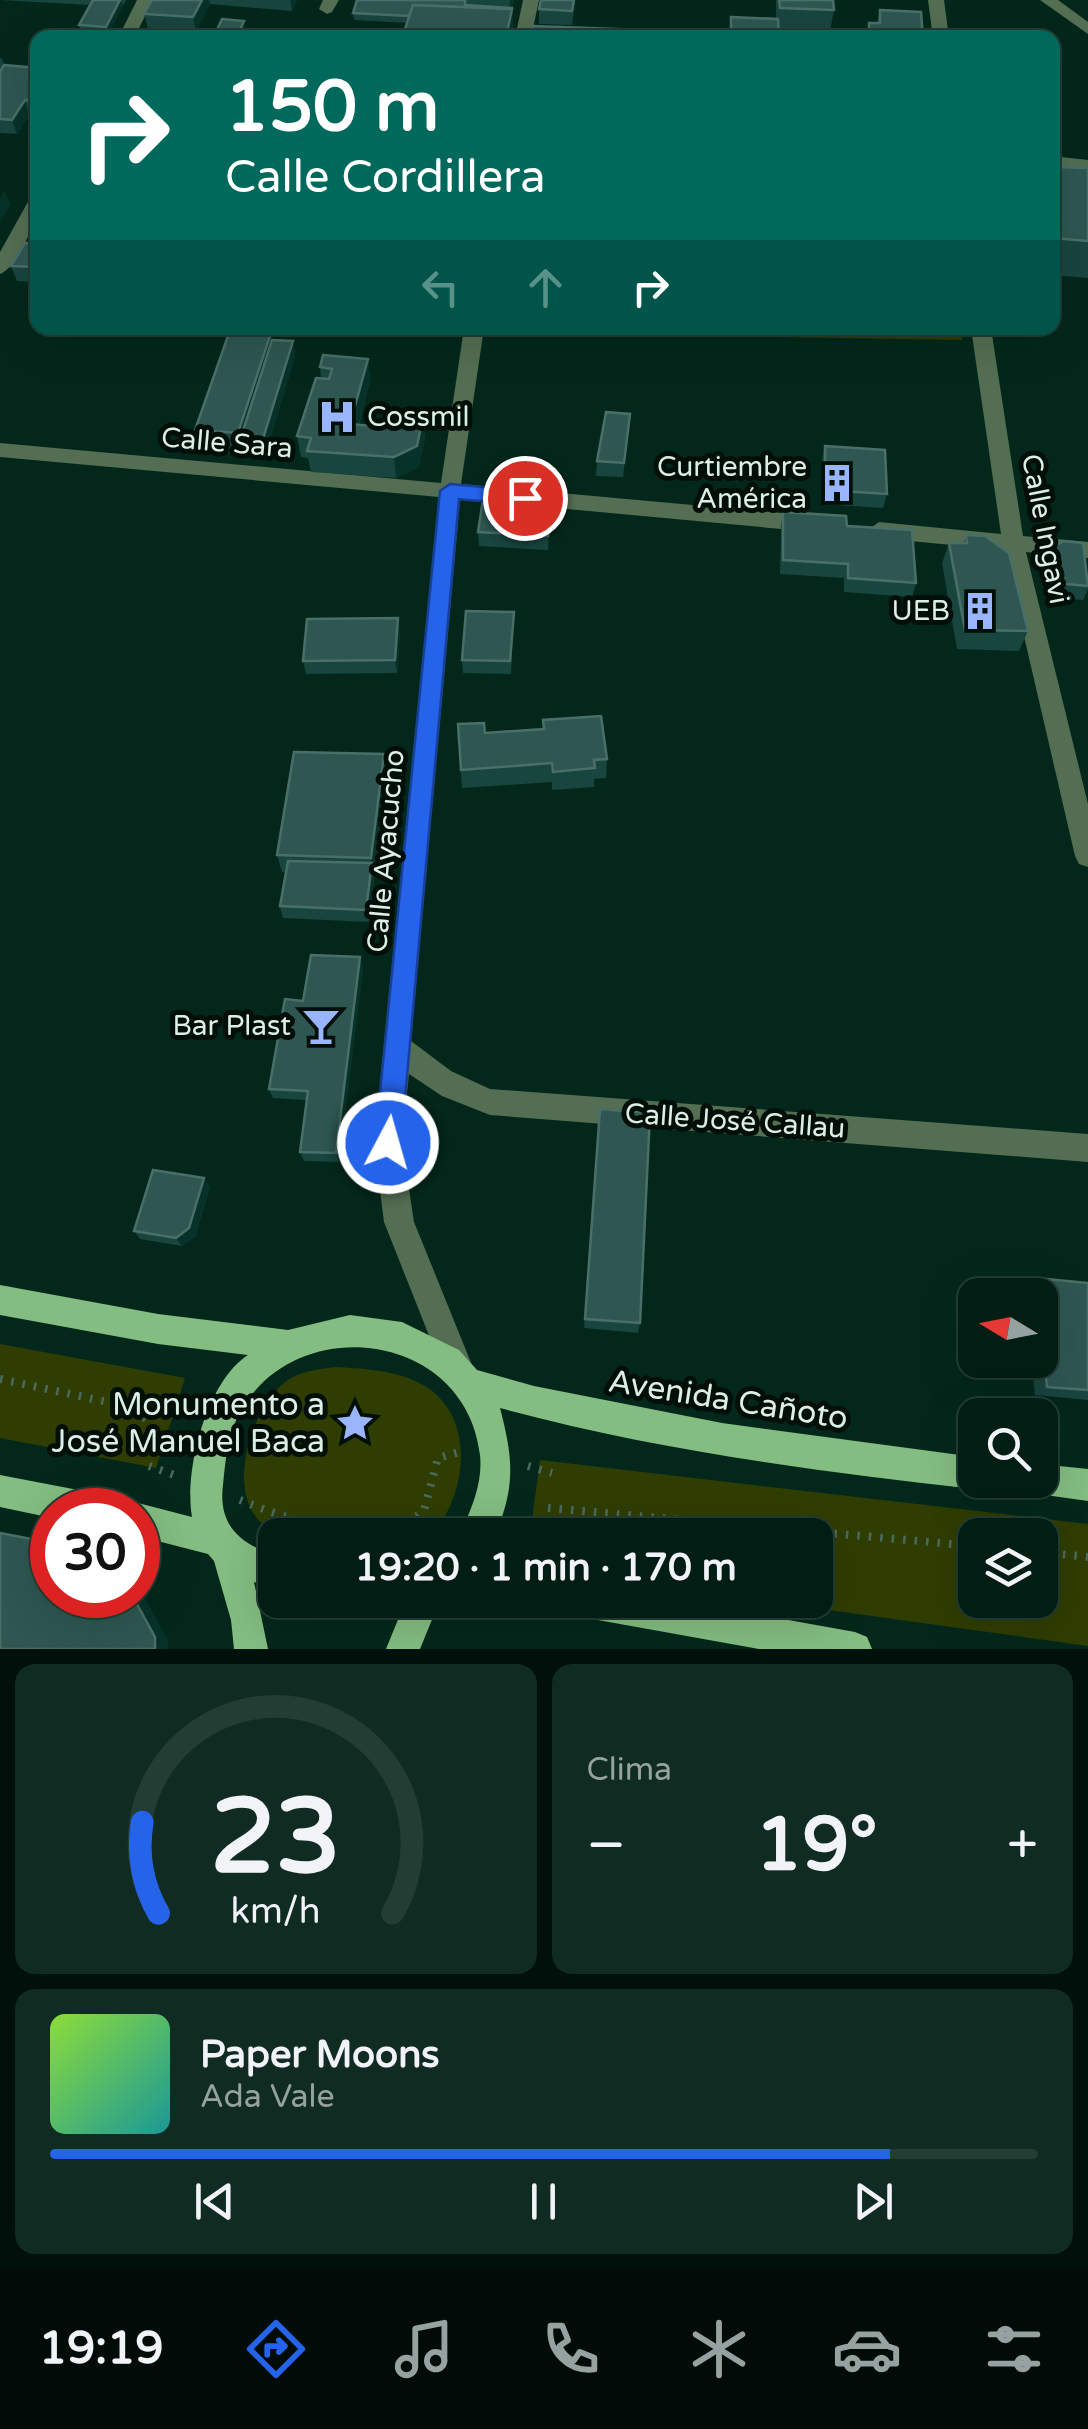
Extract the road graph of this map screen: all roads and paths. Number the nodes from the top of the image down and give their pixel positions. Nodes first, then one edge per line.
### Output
1 (145, 0) edge
2 (531, 0) edge
3 (936, 0) edge
4 (1048, 0) edge
5 (1088, 29) edge
6 (130, 30) edge
7 (525, 30) edge
8 (940, 30) edge
9 (1060, 162) edge
10 (1088, 166) edge
11 (30, 214) edge
12 (0, 268) edge
13 (473, 335) edge
14 (982, 335) edge
15 (0, 450) edge
16 (450, 491) junction
17 (1012, 542) junction
18 (1088, 550) edge
19 (1088, 856) edge
20 (398, 1048) junction
21 (1088, 1148) edge
22 (0, 1300) edge
23 (284, 1344) junction
24 (0, 1378) edge
25 (465, 1378) junction
26 (149, 1420) dead end
27 (496, 1458) junction
28 (149, 1466) dead end
29 (958, 1471) edge
30 (552, 1473) dead end
31 (1058, 1483) edge
32 (206, 1486) junction
33 (1088, 1486) edge
34 (0, 1491) edge
35 (30, 1497) edge
36 (548, 1508) dead end
37 (282, 1518) edge
38 (418, 1518) edge
39 (484, 1518) edge
40 (160, 1527) edge
41 (958, 1544) edge
42 (222, 1547) junction
43 (1058, 1554) edge
44 (1088, 1557) edge
45 (258, 1564) edge
46 (416, 1618) edge
47 (682, 1618) edge
48 (250, 1649) edge
49 (403, 1649) edge
50 (855, 1649) edge

1 - 6 street
2 - 7 street
3 - 8 street
4 - 5 street
9 - 10 street
11 - 12 street
13 - 16 street, Calle Ayacucho
14 - 17 street, Calle Ingavi
15 - 16 street, Calle Sara
16 - 17 street, Calle Sara
16 - 20 street, Calle Ayacucho
17 - 18 street, Calle Sara
17 - 19 street, Calle Ingavi
20 - 21 street, Calle José Callau
20 - 25 street, Calle Ayacucho
22 - 23 main road
23 - 25 main road, Avenida Cañoto
23 - 32 main road
24 - 26 path
25 - 27 main road
25 - 29 main road, Avenida Cañoto
27 - 30 path
27 - 38 path
27 - 39 main road
28 - 32 path
31 - 33 main road
32 - 37 path
32 - 42 main road
34 - 35 main road
36 - 41 path
40 - 42 main road
42 - 45 main road
42 - 48 main road
43 - 44 path
46 - 49 main road
47 - 50 main road

